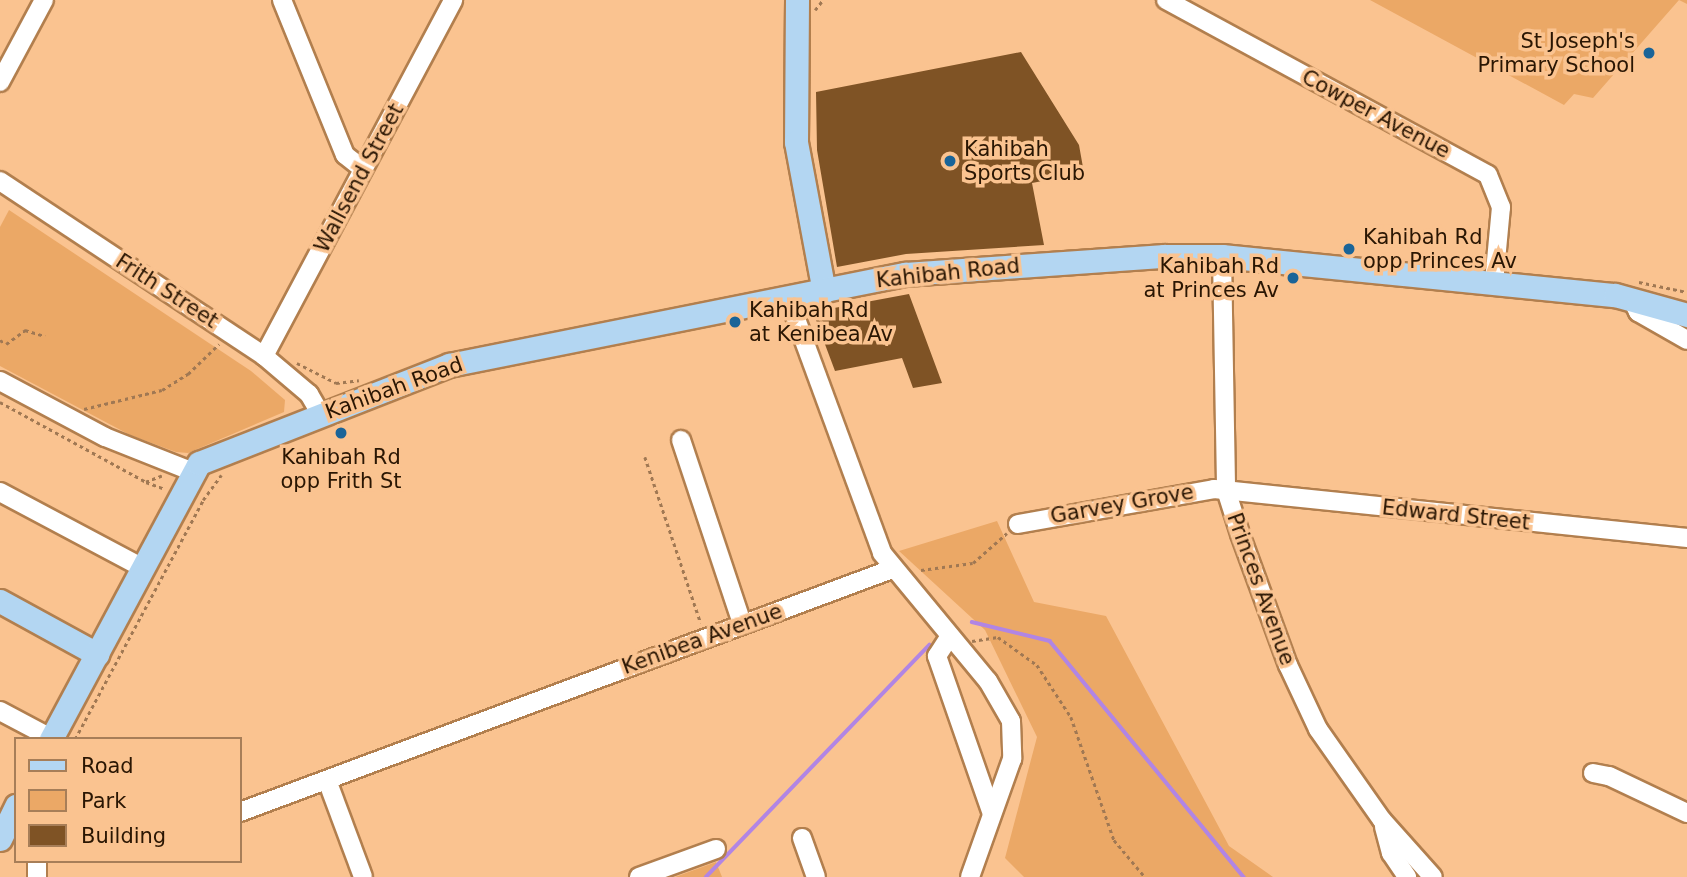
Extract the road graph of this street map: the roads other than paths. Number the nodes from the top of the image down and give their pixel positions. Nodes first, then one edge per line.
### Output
1 (44, 0) edge
2 (282, 0) edge
3 (453, 0) edge
4 (797, 0) edge
5 (1166, 0) edge
6 (0, 82) edge
7 (363, 169) junction
8 (0, 181) edge
9 (1222, 257) junction
10 (1494, 282) junction
11 (824, 290) junction
12 (788, 297) junction
13 (1631, 298) junction
14 (1687, 315) edge
15 (1687, 340) edge
16 (264, 356) junction
17 (0, 381) edge
18 (321, 415) junction
19 (681, 440) dead end
20 (191, 471) junction
21 (1226, 490) junction
22 (0, 492) edge
23 (1018, 524) road end
24 (1687, 538) edge
25 (143, 568) junction
26 (892, 569) junction
27 (0, 601) edge
28 (742, 623) junction
29 (954, 640) junction
30 (97, 654) junction
31 (0, 711) edge
32 (47, 737) edge
33 (52, 737) edge
34 (1593, 773) dead end
35 (327, 780) junction
36 (242, 811) edge
37 (1687, 813) edge
38 (992, 814) junction
39 (1382, 820) junction
40 (802, 838) dead end
41 (716, 849) dead end
42 (363, 877) edge
43 (639, 877) edge
44 (816, 877) edge
45 (970, 877) edge
46 (1407, 877) edge
47 (1433, 877) edge

1 - 6 street
2 - 7 street
3 - 7 street, Wallsend Street
4 - 11 main road
5 - 10 street, Cowper Avenue
7 - 16 street, Wallsend Street
8 - 16 street, Frith Street
9 - 10 main road, Kahibah Road
9 - 11 main road, Kahibah Road
9 - 21 street, Princes Avenue
10 - 13 main road, Kahibah Road
11 - 12 main road, Kahibah Road
12 - 18 main road, Kahibah Road
12 - 26 street
13 - 14 main road, Kahibah Road
13 - 15 street
16 - 18 street, Frith Street
17 - 20 street
18 - 20 main road, Kahibah Road
19 - 28 street
20 - 25 main road
21 - 23 street, Garvey Grove
21 - 24 street, Edward Street
21 - 39 street, Princes Avenue
22 - 25 street
25 - 30 main road
26 - 28 street, Kenibea Avenue
26 - 29 street
27 - 30 main road
28 - 35 street, Kenibea Avenue
29 - 38 street
29 - 38 street
30 - 33 main road
31 - 32 street
34 - 37 street
35 - 36 street, Kenibea Avenue
35 - 42 street
38 - 45 street
39 - 46 street
39 - 47 street, Princes Avenue
40 - 44 street
41 - 43 street

